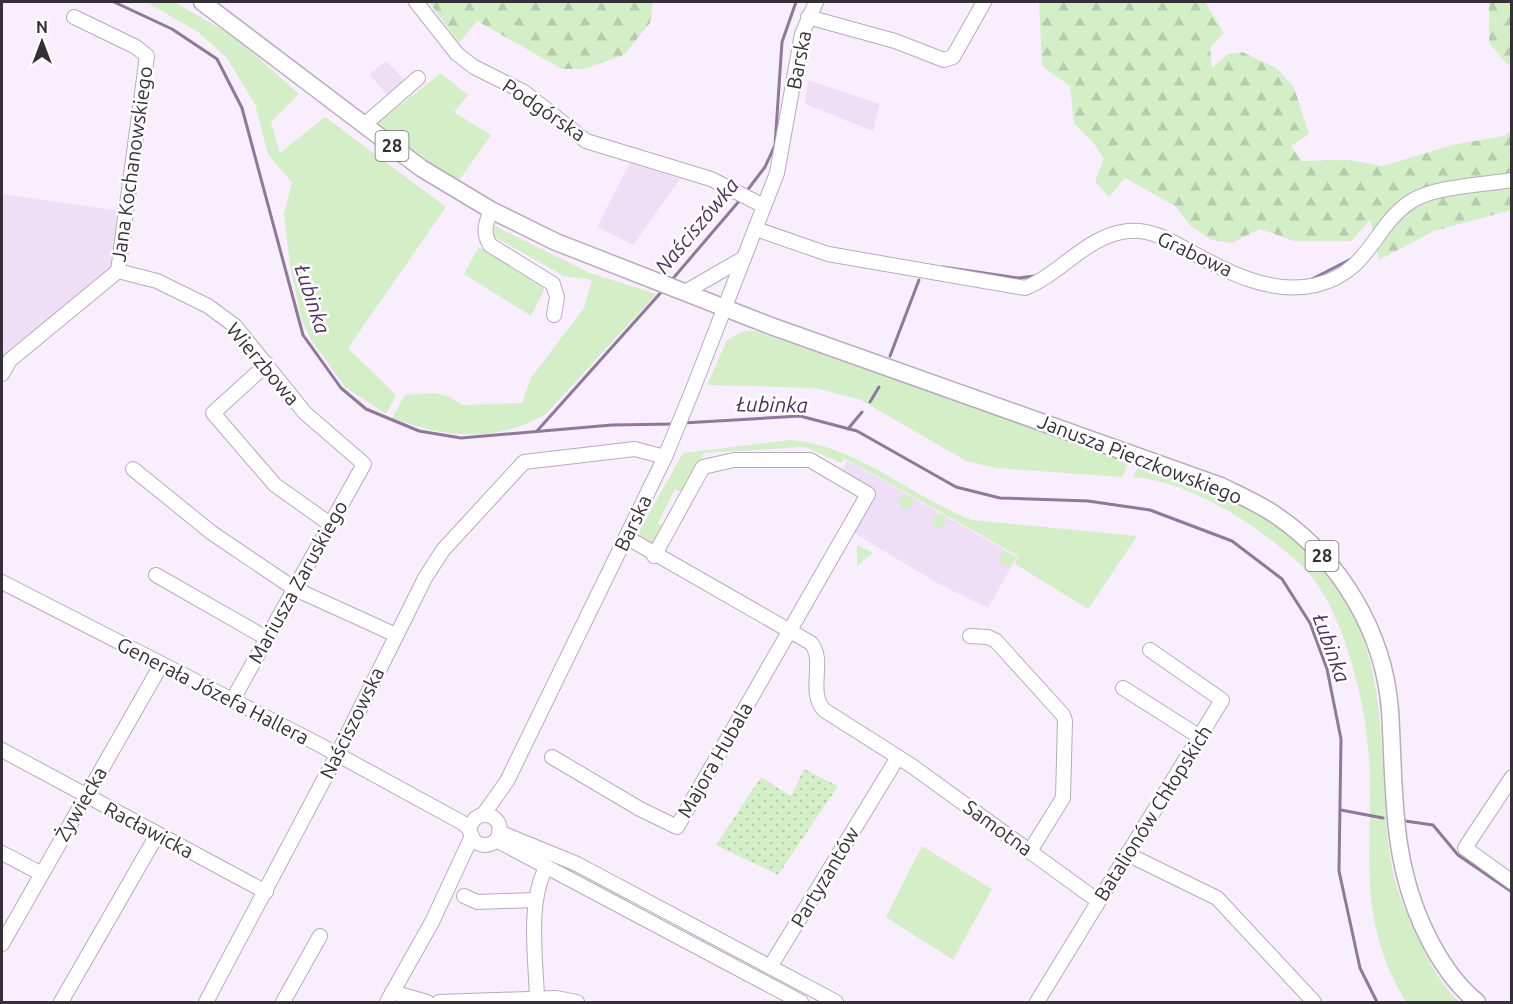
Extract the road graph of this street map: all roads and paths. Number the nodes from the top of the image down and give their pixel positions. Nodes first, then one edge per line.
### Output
1 (202, 2) edge
2 (416, 2) edge
3 (816, 2) edge
4 (984, 2) edge
5 (74, 17) dead end
6 (808, 17) junction
7 (418, 78) dead end
8 (364, 125) junction
9 (1512, 180) edge
10 (764, 206) junction
11 (490, 210) junction
12 (756, 229) junction
13 (744, 258) junction
14 (118, 271) junction
15 (680, 290) junction
16 (723, 308) junction
17 (554, 315) dead end
18 (267, 364) junction
19 (2, 374) edge
20 (666, 454) junction
21 (364, 464) joint
22 (133, 469) dead end
23 (330, 524) junction
24 (626, 537) junction
25 (654, 556) junction
26 (156, 575) dead end
27 (2, 582) edge
28 (295, 589) junction
29 (790, 632) junction
30 (396, 635) junction
31 (970, 636) dead end
32 (268, 639) junction
33 (1150, 650) dead end
34 (161, 665) junction
35 (1123, 688) dead end
36 (232, 701) junction
37 (1200, 737) junction
38 (2, 750) edge
39 (337, 755) junction
40 (552, 757) dead end
41 (898, 757) junction
42 (1512, 777) edge
43 (86, 796) junction
44 (484, 829) junction
45 (157, 835) junction
46 (1030, 851) junction
47 (2, 853) edge
48 (1127, 854) junction
49 (1512, 864) edge
50 (546, 868) junction
51 (42, 874) junction
52 (1508, 880) edge
53 (266, 892) junction
54 (464, 897) dead end
55 (535, 900) junction
56 (1098, 901) junction
57 (320, 936) dead end
58 (3, 938) edge
59 (734, 967) junction
60 (770, 967) junction
61 (781, 992) junction
62 (389, 997) edge
63 (541, 1000) edge
64 (61, 1002) edge
65 (206, 1002) edge
66 (283, 1002) edge
67 (427, 1002) edge
68 (439, 1002) edge
69 (576, 1002) edge
70 (801, 1002) edge
71 (836, 1002) edge
72 (1037, 1002) edge
73 (1314, 1002) edge
74 (1477, 1002) edge

1 - 8 main road, 28
2 - 10 street, Podgórska
3 - 6 street, Barska
4 - 6 street
5 - 14 street, Jana Kochanowskiego
6 - 10 street, Barska
7 - 8 street
8 - 11 main road, 28
9 - 12 street, Grabowa
10 - 12 street, Barska
11 - 15 main road, 28
11 - 17 street
12 - 13 street, Barska
13 - 15 street
13 - 16 street, Barska
14 - 18 street, Wierzbowa
14 - 19 street, Jana Kochanowskiego
15 - 16 main road, 28
16 - 20 street, Barska
16 - 74 main road, Janusza Pieczkowskiego / 28
18 - 21 street, Wierzbowa
18 - 23 street
20 - 24 street, Barska
20 - 30 street, Naściszowska
21 - 23 street, Mariusza Zaruskiego
22 - 28 street
23 - 28 street, Mariusza Zaruskiego
24 - 25 street
24 - 44 street, Barska
25 - 29 street
25 - 29 street, Majora Hubala
26 - 32 street
27 - 34 street, Generała Józefa Hallera
28 - 30 street
28 - 32 street, Mariusza Zaruskiego
29 - 40 street, Majora Hubala
29 - 41 street, Samotna
30 - 39 street, Naściszowska
31 - 46 street
32 - 36 street, Mariusza Zaruskiego
33 - 37 street, Batalionów Chłopskich
34 - 36 street, Generała Józefa Hallera
34 - 43 street, Żywiecka
35 - 37 street
36 - 39 street, Generała Józefa Hallera
37 - 48 street, Batalionów Chłopskich
38 - 43 street, Racławicka
39 - 44 street, Generała Józefa Hallera
39 - 53 street, Naściszowska
41 - 46 street, Samotna
41 - 60 street, Partyzantów
42 - 52 street
43 - 45 street, Racławicka
43 - 51 street, Żywiecka
44 - 50 street
44 - 60 street
44 - 62 street, Barska
45 - 53 street, Racławicka
45 - 64 street
46 - 56 street, Samotna
47 - 51 street
48 - 56 street, Batalionów Chłopskich
48 - 73 street
49 - 52 street
50 - 55 street
50 - 59 street
51 - 58 street, Żywiecka
53 - 65 street, Naściszowska
54 - 55 street
55 - 63 street
56 - 72 street, Batalionów Chłopskich
57 - 66 street
59 - 60 street
59 - 61 street
60 - 61 street
60 - 71 street
61 - 70 street
62 - 67 street
63 - 68 street
63 - 69 street

